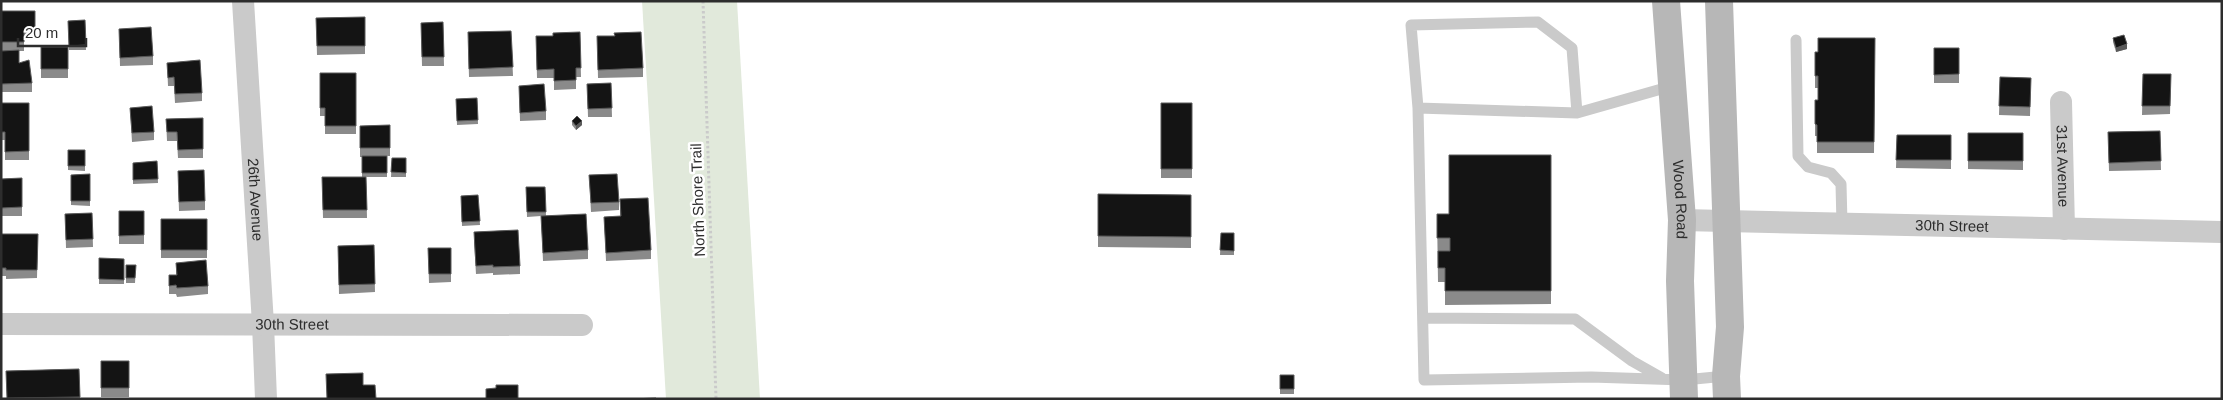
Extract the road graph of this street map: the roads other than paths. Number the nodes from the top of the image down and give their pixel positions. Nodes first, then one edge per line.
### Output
1 (243, 1) edge
2 (1666, 1) edge
3 (1719, 1) edge
4 (1796, 40) dead end
5 (1672, 86) junction
6 (2061, 102) dead end
7 (1418, 108) junction
8 (1577, 113) junction
9 (1682, 220) junction
10 (1727, 221) junction
11 (1842, 224) junction
12 (2064, 229) junction
13 (2222, 232) edge
14 (1424, 318) junction
15 (1, 324) edge
16 (263, 324) junction
17 (582, 325) dead end
18 (1677, 386) edge
19 (1727, 387) edge
20 (266, 399) edge

1 - 16 street, 26th Avenue
2 - 5 street, Wood Road
3 - 10 street
4 - 11 lane
5 - 8 lane
5 - 9 street, Wood Road
6 - 12 street, 31st Avenue
7 - 8 lane
7 - 8 lane
7 - 14 lane
9 - 10 street, 30th Street
9 - 18 street, Wood Road
10 - 11 street, 30th Street
10 - 19 street
11 - 12 street, 30th Street
12 - 13 street, 30th Street
14 - 18 lane
14 - 18 lane
15 - 16 street, 30th Street
16 - 17 street, 30th Street
16 - 20 street, 26th Avenue
18 - 19 lane

